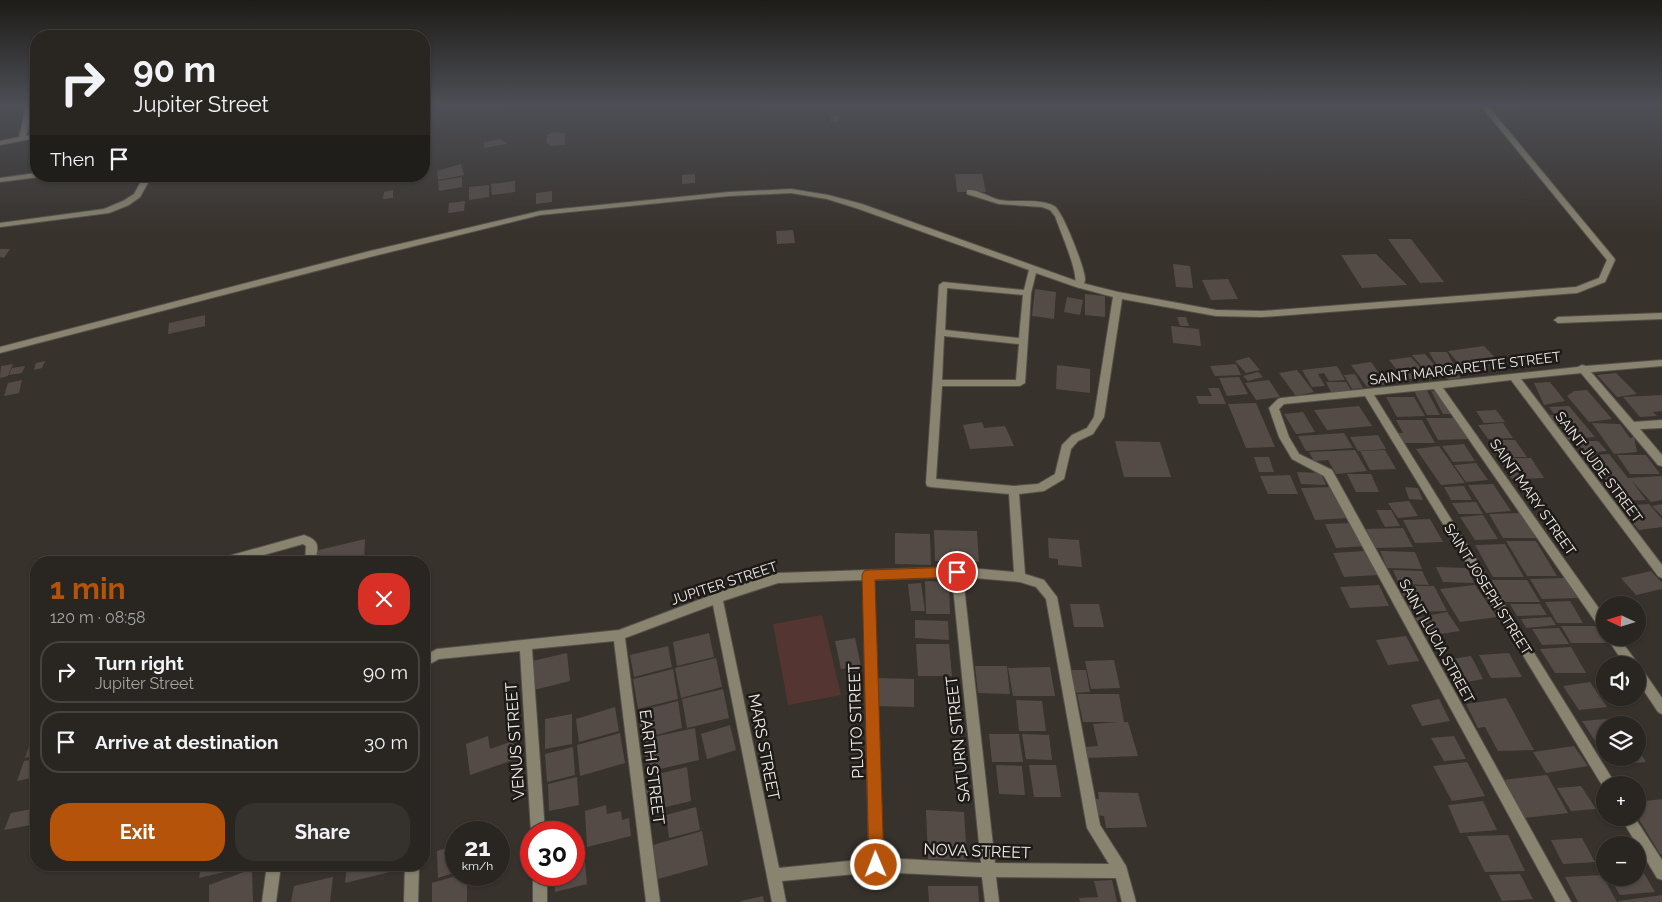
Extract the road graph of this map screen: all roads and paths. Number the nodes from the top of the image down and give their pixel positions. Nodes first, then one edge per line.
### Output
1 (1519, 148) edge
2 (30, 176) edge
3 (0, 180) edge
4 (145, 182) edge
5 (970, 192) dead end
6 (0, 225) edge
7 (1033, 269) junction
8 (1079, 286) junction
9 (1027, 292) junction
10 (1118, 295) junction
11 (1662, 316) edge
12 (1558, 320) dead end
13 (940, 333) junction
14 (1023, 342) junction
15 (0, 350) edge
16 (1662, 363) edge
17 (1582, 368) junction
18 (1514, 377) junction
19 (937, 383) junction
20 (1436, 385) junction
21 (1368, 394) junction
22 (1274, 408) joint
23 (1662, 424) edge
24 (1632, 426) junction
25 (1662, 462) edge
26 (1014, 490) junction
27 (246, 556) edge
28 (311, 556) edge
29 (957, 572) junction
30 (1662, 573) edge
31 (868, 575) junction
32 (1020, 577) junction
33 (717, 598) junction
34 (1596, 613) edge
35 (619, 635) junction
36 (526, 646) junction
37 (430, 658) edge
38 (1646, 685) edge
39 (1662, 708) edge
40 (1602, 776) edge
41 (537, 821) edge
42 (1633, 826) edge
43 (876, 865) junction
44 (988, 870) junction
45 (273, 871) edge
46 (412, 871) edge
47 (1120, 872) junction
48 (1662, 873) edge
49 (774, 875) junction
50 (540, 886) edge
51 (269, 902) edge
52 (411, 902) edge
53 (540, 902) edge
54 (653, 902) edge
55 (779, 902) edge
56 (992, 902) edge
57 (1129, 902) edge
58 (1564, 902) edge

1 - 10 street
2 - 3 street
4 - 6 street
5 - 8 street
7 - 8 street
7 - 9 street
7 - 15 street
8 - 10 street
9 - 13 street
9 - 14 street
10 - 26 street
11 - 12 street
13 - 14 street
13 - 19 street
14 - 19 street
16 - 17 street, SAINT MARGARETTE STREET
17 - 18 street, SAINT MARGARETTE STREET
17 - 24 street
18 - 20 street, SAINT MARGARETTE STREET
18 - 30 street, SAINT JUDE STREET
19 - 26 street
20 - 21 street, SAINT MARGARETTE STREET
20 - 34 street, SAINT MARY STREET
21 - 22 street, SAINT MARGARETTE STREET
21 - 40 street, SAINT JOSEPH STREET
22 - 58 street, SAINT LUCIA STREET
23 - 24 street
24 - 25 street
26 - 32 street
27 - 28 street
29 - 31 street, JUPITER STREET
29 - 32 street, JUPITER STREET
29 - 44 street, SATURN STREET
31 - 33 street, JUPITER STREET
31 - 43 street, PLUTO STREET
32 - 47 street, JUPITER STREET
33 - 35 street, JUPITER STREET
33 - 49 street, MARS STREET
35 - 36 street, JUPITER STREET
35 - 54 street, EARTH STREET
36 - 37 street, JUPITER STREET
36 - 41 street, VENUS STREET
38 - 39 street
42 - 48 street
43 - 44 street, NOVA STREET
43 - 49 street, NOVA STREET
44 - 47 street, NOVA STREET
44 - 56 street, SATURN STREET
45 - 51 street
46 - 52 street
47 - 57 street
49 - 55 street, MARS STREET
50 - 53 street

